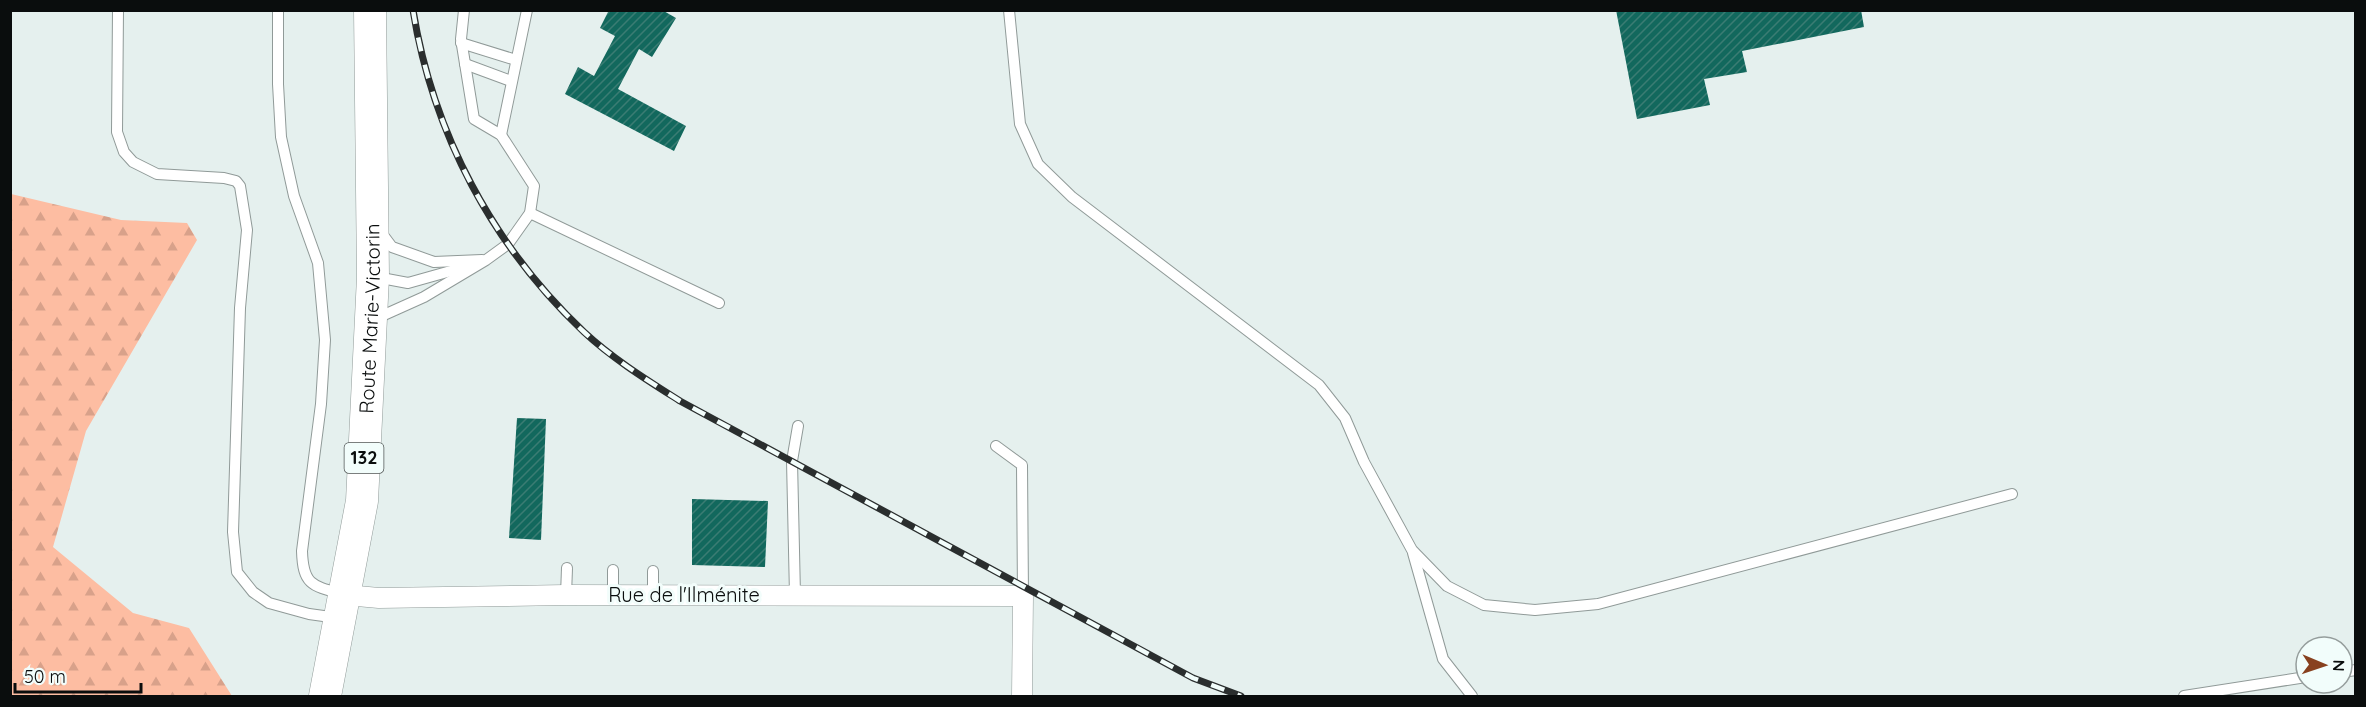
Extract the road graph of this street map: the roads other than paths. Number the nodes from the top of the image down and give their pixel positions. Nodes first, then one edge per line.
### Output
1 (118, 10) edge
2 (278, 10) edge
3 (370, 10) edge
4 (464, 10) edge
5 (527, 10) edge
6 (1009, 10) edge
7 (462, 43) junction
8 (516, 60) junction
9 (465, 64) junction
10 (512, 81) junction
11 (501, 135) junction
12 (372, 203) junction
13 (530, 213) junction
14 (486, 260) junction
15 (373, 277) junction
16 (719, 303) dead end
17 (372, 320) junction
18 (798, 426) dead end
19 (996, 446) dead end
20 (2012, 494) dead end
21 (1412, 550) junction
22 (567, 568) dead end
23 (613, 570) dead end
24 (653, 571) dead end
25 (566, 595) junction
26 (613, 595) junction
27 (653, 595) junction
28 (795, 595) junction
29 (1023, 596) junction
30 (344, 607) junction
31 (2294, 679) edge
32 (326, 696) edge
33 (1022, 696) edge
34 (1472, 696) edge
35 (2184, 696) edge

1 - 30 lane
2 - 30 lane
3 - 12 main road, Route Marie-Victorin / 132
4 - 7 lane
5 - 8 lane
6 - 21 lane
7 - 8 lane
7 - 9 lane
8 - 10 lane
9 - 10 lane
9 - 11 lane
10 - 11 lane
11 - 13 lane
12 - 14 lane
12 - 15 main road, Route Marie-Victorin / 132
13 - 14 lane
13 - 16 lane
14 - 15 lane
14 - 17 lane
15 - 17 main road, Route Marie-Victorin / 132
17 - 30 main road, Route Marie-Victorin / 132
18 - 28 lane
19 - 29 lane
20 - 21 lane
21 - 34 lane
22 - 25 lane
23 - 26 lane
24 - 27 lane
25 - 26 street, Rue de l'Ilménite
25 - 30 street, Rue de l'Ilménite
26 - 27 street, Rue de l'Ilménite
27 - 28 street, Rue de l'Ilménite
28 - 29 street, Rue de l'Ilménite
29 - 33 street
30 - 32 main road, Route Marie-Victorin / 132
31 - 35 lane

